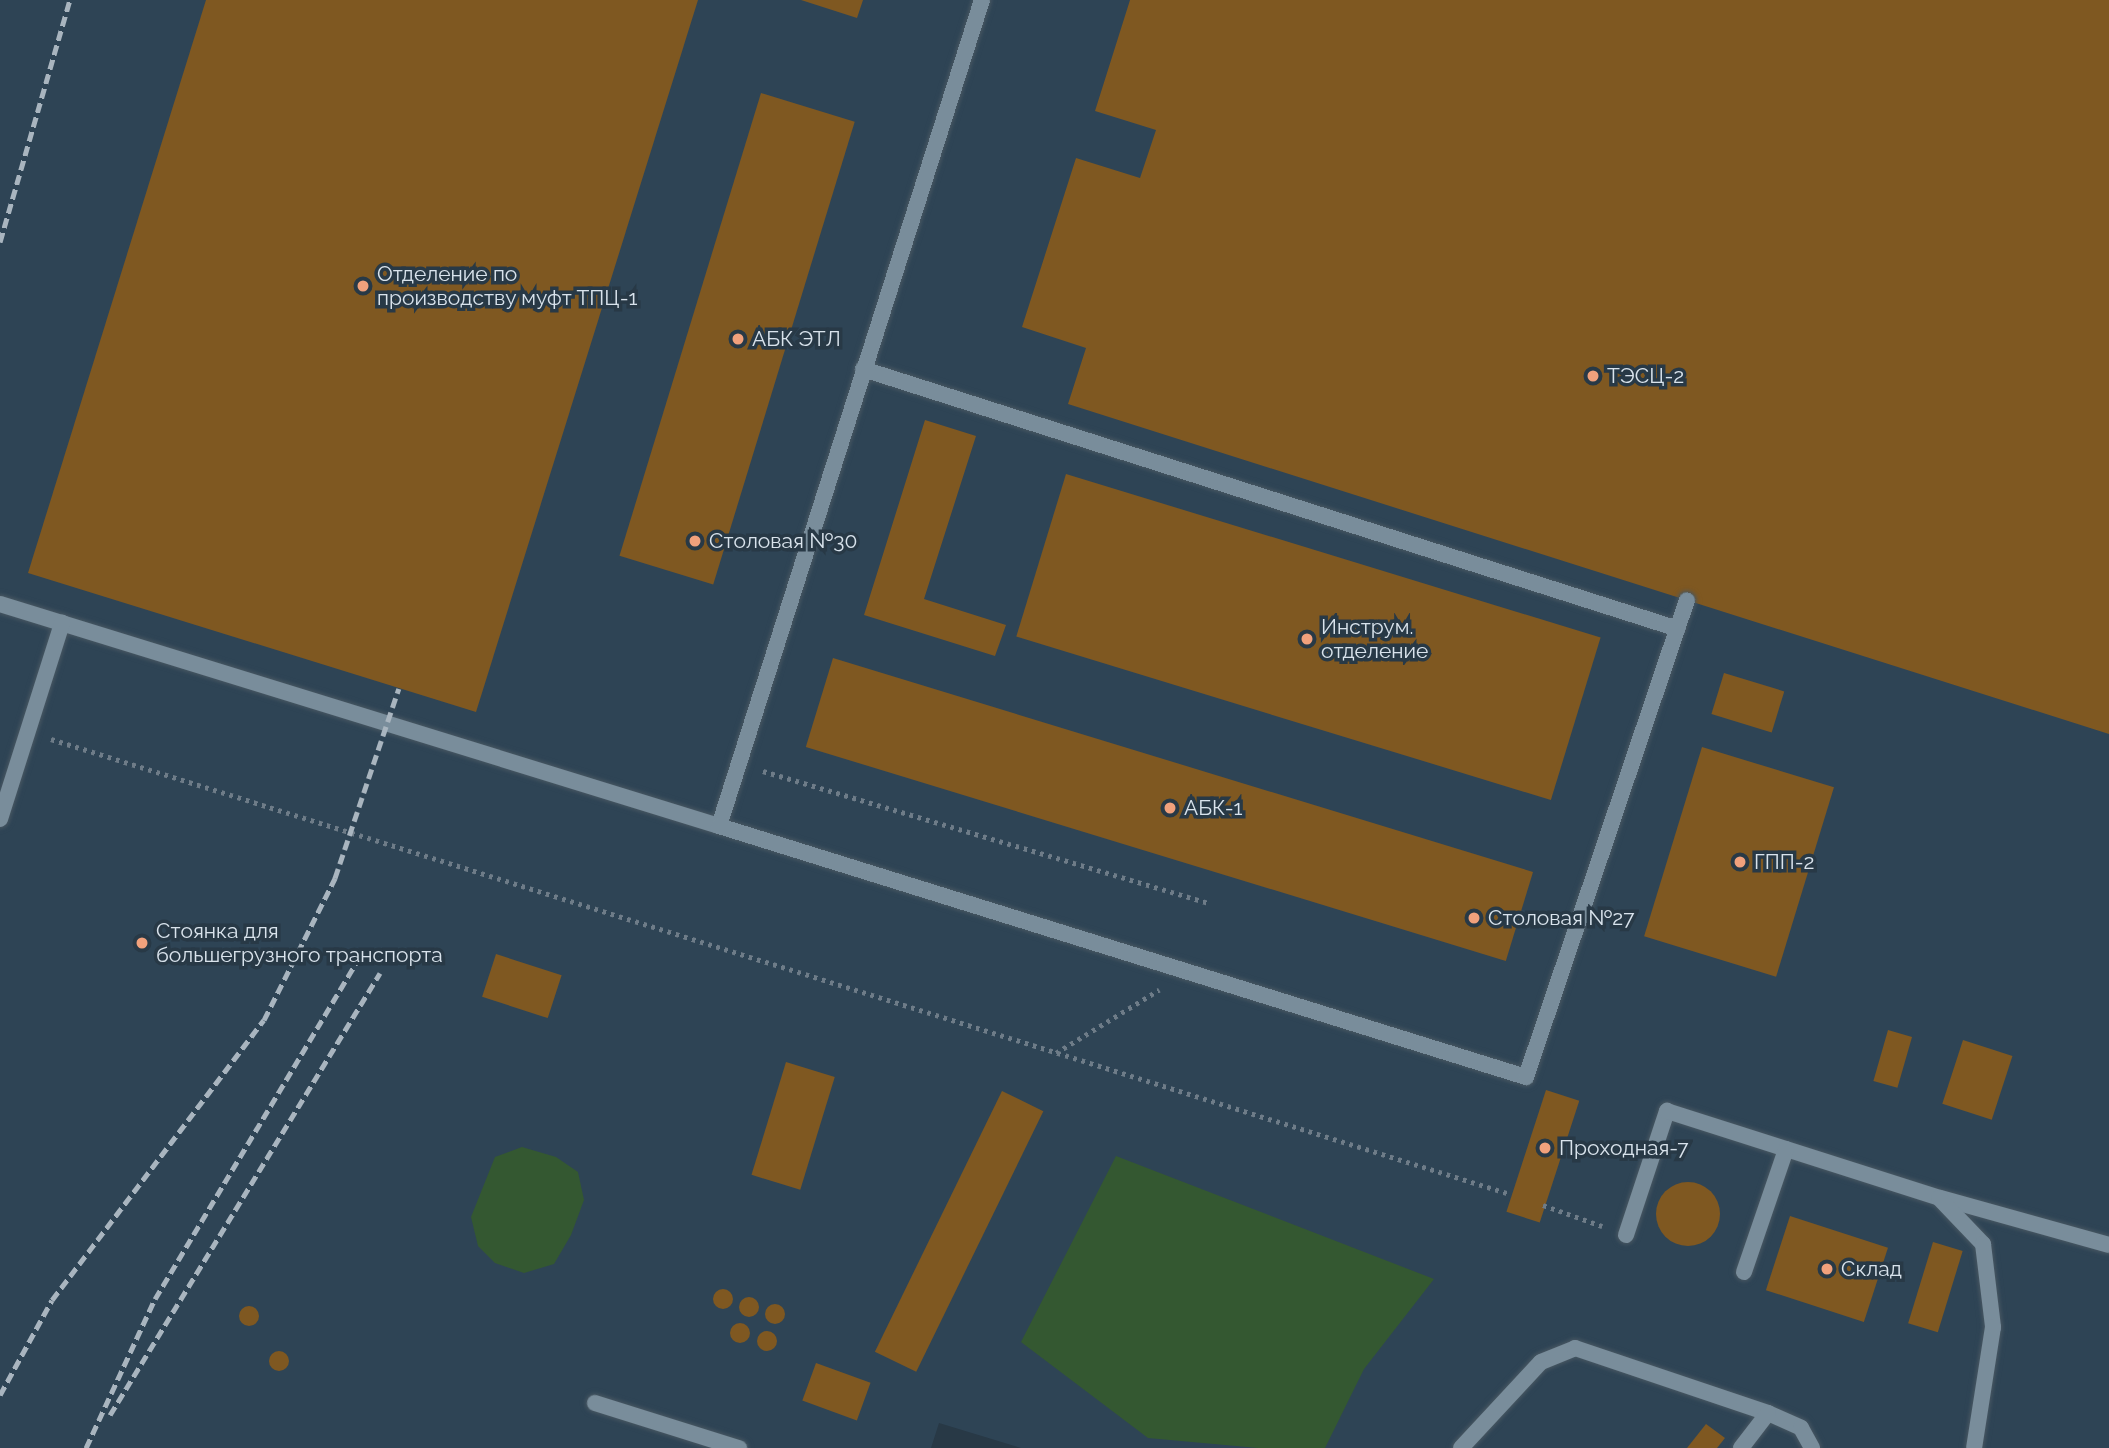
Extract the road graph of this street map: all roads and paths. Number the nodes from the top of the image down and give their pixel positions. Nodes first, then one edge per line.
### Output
1 (982, 0) edge
2 (863, 369) junction
3 (1687, 600) dead end
4 (0, 604) edge
5 (62, 623) junction
6 (1678, 629) junction
7 (40, 736) dead end
8 (739, 764) junction
9 (0, 819) edge
10 (719, 827) junction
11 (1211, 904) dead end
12 (1189, 972) junction
13 (1055, 1053) junction
14 (1786, 1149) junction
15 (1510, 1194) dead end
16 (1938, 1198) junction
17 (1543, 1205) dead end
18 (1626, 1235) joint
19 (2109, 1245) edge
20 (1744, 1272) dead end
21 (595, 1403) dead end
22 (1768, 1413) junction
23 (739, 1448) edge
24 (1461, 1448) edge
25 (1741, 1448) edge
26 (1812, 1448) edge
27 (1974, 1448) edge

1 - 2 lane
2 - 6 lane
2 - 8 lane
3 - 6 lane
4 - 5 lane
5 - 9 lane
5 - 10 lane
6 - 12 lane
7 - 13 path
8 - 10 lane
8 - 11 path
10 - 12 lane
12 - 13 path
13 - 15 path
14 - 16 lane
14 - 18 lane
14 - 20 lane
16 - 19 lane
16 - 27 lane
17 - 18 path
21 - 23 lane
22 - 24 lane
22 - 25 lane
22 - 26 lane

